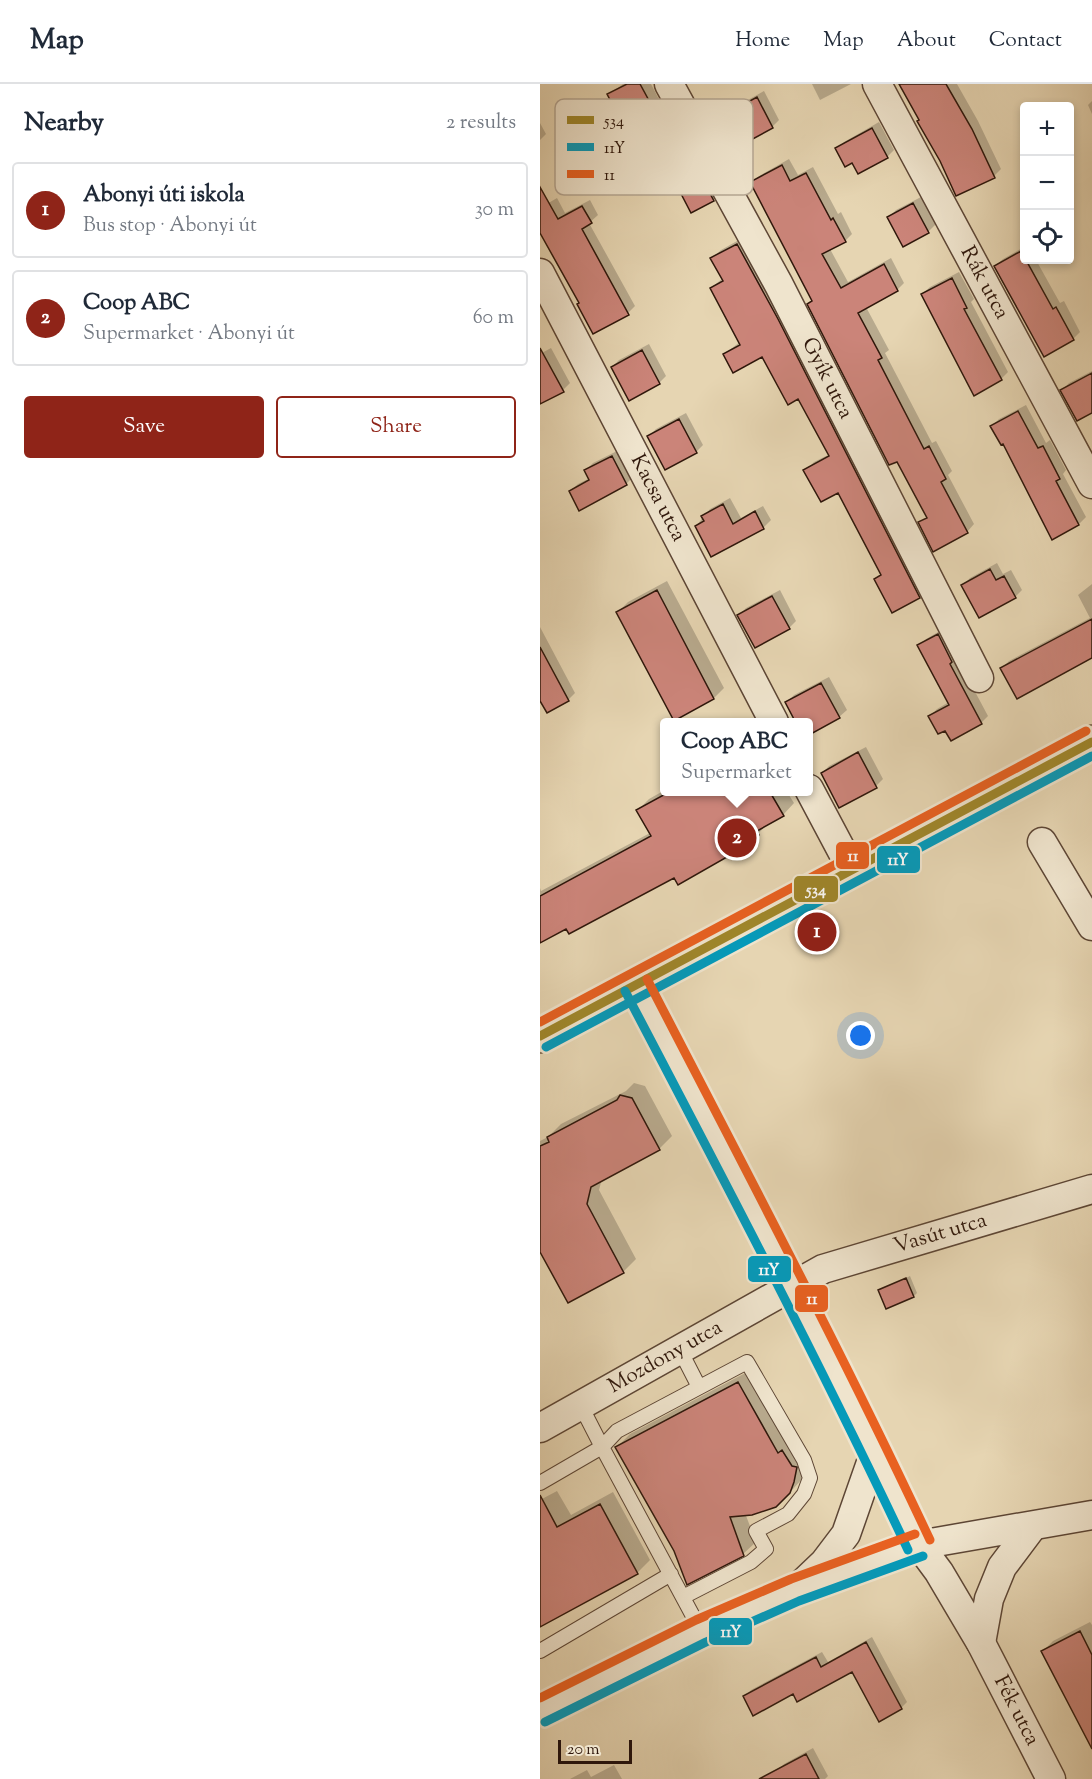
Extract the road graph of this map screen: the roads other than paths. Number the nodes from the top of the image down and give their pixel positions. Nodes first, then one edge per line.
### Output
1 (669, 84) edge
2 (877, 84) edge
3 (677, 99) edge
4 (730, 195) edge
5 (540, 273) edge
6 (1092, 484) edge
7 (980, 678) dead end
8 (771, 718) edge
9 (1092, 742) edge
10 (813, 796) edge
11 (1042, 842) dead end
12 (852, 870) junction
13 (1092, 926) edge
14 (636, 985) junction
15 (540, 1036) edge
16 (1092, 1189) edge
17 (793, 1286) junction
18 (680, 1350) junction
19 (699, 1387) junction
20 (581, 1406) junction
21 (540, 1428) edge
22 (602, 1447) junction
23 (875, 1451) junction
24 (540, 1483) edge
25 (1092, 1515) edge
26 (1032, 1527) junction
27 (919, 1545) junction
28 (671, 1574) junction
29 (795, 1590) junction
30 (683, 1597) junction
31 (701, 1631) junction
32 (981, 1643) junction
33 (540, 1651) edge
34 (540, 1711) edge
35 (1051, 1779) edge

1 - 3 street, Gyík utca
2 - 6 street, Rák utca
4 - 7 street, Gyík utca
5 - 8 street, Kacsa utca
9 - 12 main road
10 - 12 street
11 - 13 street
12 - 14 main road
14 - 15 main road
14 - 17 street, Fék utca
16 - 17 street, Vasút utca
17 - 18 street, Mozdony utca
17 - 23 street, Fék utca
18 - 19 lane
18 - 20 street, Mozdony utca
19 - 22 lane
19 - 30 lane
20 - 21 street, Mozdony utca
20 - 22 lane
22 - 24 lane
22 - 28 lane
23 - 27 street, Fék utca
23 - 29 street
25 - 26 street
26 - 27 street
26 - 32 street
27 - 29 street
27 - 32 street, Fék utca
28 - 30 lane
28 - 33 lane
29 - 31 street
30 - 31 lane
31 - 34 street
32 - 35 street, Fék utca

